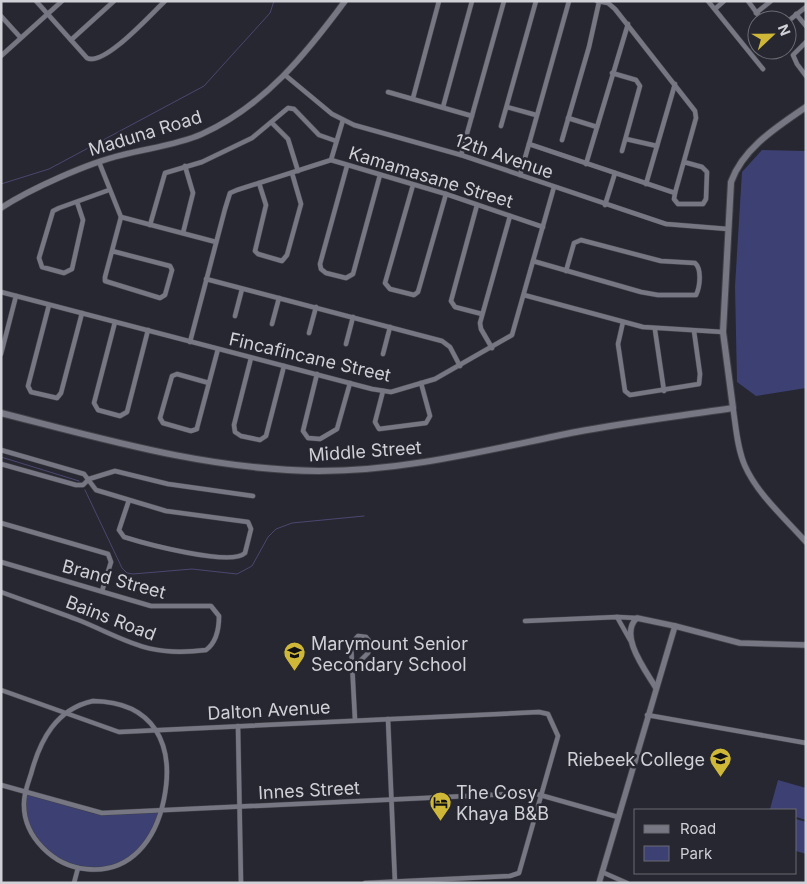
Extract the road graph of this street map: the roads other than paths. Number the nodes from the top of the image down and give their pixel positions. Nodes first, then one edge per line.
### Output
1 (36, 1) edge
2 (62, 1) edge
3 (114, 1) edge
4 (165, 1) edge
5 (345, 1) edge
6 (439, 1) edge
7 (472, 1) edge
8 (504, 1) edge
9 (536, 1) edge
10 (569, 1) edge
11 (598, 1) edge
12 (708, 1) edge
13 (724, 1) edge
14 (771, 1) edge
15 (715, 9) junction
16 (760, 10) edge
17 (48, 14) junction
18 (797, 15) edge
19 (1, 16) edge
20 (628, 24) junction
21 (806, 26) edge
22 (20, 37) junction
23 (71, 40) junction
24 (806, 42) edge
25 (1, 56) edge
26 (763, 69) dead end
27 (612, 73) junction
28 (285, 75) junction
29 (806, 76) edge
30 (675, 84) junction
31 (388, 92) dead end
32 (413, 98) junction
33 (443, 107) junction
34 (507, 107) junction
35 (806, 107) edge
36 (472, 116) junction
37 (536, 116) junction
38 (568, 118) junction
39 (343, 120) junction
40 (272, 123) junction
41 (502, 126) dead end
42 (596, 127) junction
43 (626, 138) junction
44 (562, 140) dead end
45 (336, 141) junction
46 (529, 144) junction
47 (657, 146) junction
48 (622, 151) dead end
49 (461, 155) junction
50 (331, 160) junction
51 (99, 162) junction
52 (684, 162) junction
53 (586, 164) junction
54 (185, 166) junction
55 (347, 166) junction
56 (298, 171) junction
57 (292, 173) junction
58 (615, 173) junction
59 (380, 175) junction
60 (520, 176) junction
61 (259, 183) junction
62 (646, 184) junction
63 (413, 185) junction
64 (554, 187) junction
65 (109, 190) junction
66 (674, 193) junction
67 (446, 194) junction
68 (77, 202) junction
69 (478, 205) junction
70 (605, 205) junction
71 (1, 208) edge
72 (510, 216) junction
73 (121, 217) junction
74 (150, 225) junction
75 (543, 227) junction
76 (728, 229) junction
77 (183, 233) junction
78 (216, 242) junction
79 (112, 250) junction
80 (533, 261) junction
81 (566, 271) junction
82 (206, 279) junction
83 (242, 288) junction
84 (1, 292) edge
85 (524, 295) junction
86 (16, 296) junction
87 (279, 298) junction
88 (49, 305) junction
89 (316, 307) junction
90 (82, 313) junction
91 (482, 314) junction
92 (235, 316) dead end
93 (353, 317) junction
94 (114, 322) junction
95 (623, 322) junction
96 (272, 324) dead end
97 (390, 327) junction
98 (148, 330) junction
99 (655, 330) junction
100 (694, 331) junction
101 (723, 332) junction
102 (309, 334) dead end
103 (190, 342) junction
104 (346, 344) dead end
105 (492, 348) junction
106 (218, 349) junction
107 (1, 354) edge
108 (383, 354) dead end
109 (252, 358) junction
110 (284, 366) junction
111 (460, 366) junction
112 (317, 374) junction
113 (209, 383) junction
114 (350, 383) junction
115 (422, 384) junction
116 (664, 391) junction
117 (383, 392) junction
118 (733, 408) junction
119 (1, 413) edge
120 (1, 450) edge
121 (1, 464) edge
122 (89, 479) junction
123 (254, 496) dead end
124 (129, 500) junction
125 (1, 523) edge
126 (806, 542) edge
127 (1, 562) edge
128 (102, 591) junction
129 (1, 592) edge
130 (617, 617) junction
131 (637, 618) junction
132 (525, 621) dead end
133 (675, 626) junction
134 (630, 640) junction
135 (212, 644) joint
136 (806, 645) edge
137 (353, 668) junction
138 (656, 688) junction
139 (1, 690) edge
140 (64, 714) junction
141 (647, 715) junction
142 (388, 719) junction
143 (355, 720) junction
144 (238, 726) junction
145 (155, 729) junction
146 (806, 743) edge
147 (1, 785) edge
148 (25, 792) junction
149 (542, 794) junction
150 (391, 800) junction
151 (240, 807) junction
152 (162, 810) junction
153 (618, 817) junction
154 (78, 868) junction
155 (602, 872) junction
156 (510, 876) junction
157 (395, 882) edge
158 (74, 883) edge
159 (241, 883) edge
160 (364, 883) edge
161 (510, 883) edge
162 (599, 883) edge
163 (627, 883) edge

1 - 17 street
2 - 17 street
3 - 23 street
4 - 23 street
5 - 28 street, Maduna Road
6 - 32 street
7 - 33 street
8 - 36 street
9 - 34 street
10 - 37 street
11 - 20 street
11 - 38 street
12 - 15 street
13 - 15 street
14 - 16 street
15 - 26 street
17 - 22 street
17 - 23 street
18 - 21 street
19 - 22 street
20 - 27 street
20 - 30 street
22 - 25 street
24 - 29 street
27 - 42 street
27 - 43 street
28 - 39 street, 12th Avenue
28 - 51 street, Maduna Road
30 - 47 street
30 - 52 street
31 - 32 street
32 - 33 street
33 - 36 street
34 - 37 street
34 - 41 street
35 - 76 main road
36 - 49 street
37 - 46 street
38 - 42 street
38 - 44 street
39 - 45 street
39 - 49 street, 12th Avenue
40 - 45 street
40 - 54 street
40 - 56 street
42 - 53 street
43 - 47 street
43 - 48 street
45 - 50 street
46 - 53 street
46 - 60 street
47 - 62 street
49 - 60 street, 12th Avenue
50 - 55 street, Kamamasane Street
50 - 56 street, Kamamasane Street
51 - 65 street
51 - 71 street, Maduna Road
52 - 66 street
52 - 66 street
53 - 58 street
54 - 74 street
54 - 77 street
55 - 59 street, Kamamasane Street
55 - 59 street
56 - 57 street, Kamamasane Street
57 - 61 street, Kamamasane Street
57 - 61 street
58 - 62 street
58 - 70 street
59 - 63 street, Kamamasane Street
60 - 64 street, 12th Avenue
61 - 78 street, Kamamasane Street
62 - 66 street
63 - 67 street, Kamamasane Street
63 - 67 street
64 - 70 street, 12th Avenue
64 - 75 street, Fincafincane Street
65 - 68 street
65 - 73 street
67 - 69 street, Kamamasane Street
68 - 68 street
69 - 72 street, Kamamasane Street
69 - 91 street
70 - 76 street, 12th Avenue
72 - 75 street, Kamamasane Street
72 - 91 street
73 - 74 street
73 - 79 street
74 - 77 street
75 - 80 street, Fincafincane Street
76 - 101 main road
77 - 78 street
78 - 82 street, Kamamasane Street
79 - 79 street
80 - 81 street
80 - 85 street, Fincafincane Street
81 - 81 street
82 - 83 street
82 - 103 street, Kamamasane Street
83 - 87 street
83 - 92 street
84 - 86 street, Fincafincane Street
85 - 95 street
85 - 105 street, Fincafincane Street
86 - 88 street, Fincafincane Street
86 - 107 street
87 - 89 street
87 - 96 street
88 - 90 street, Fincafincane Street
88 - 90 street
89 - 93 street
89 - 102 street
90 - 94 street, Fincafincane Street
91 - 105 street
93 - 97 street
93 - 104 street
94 - 98 street, Fincafincane Street
94 - 98 street
95 - 99 street
95 - 116 street
97 - 108 street
97 - 111 street
98 - 103 street, Fincafincane Street
99 - 100 street
99 - 116 street
100 - 101 street
100 - 116 street
101 - 118 main road
103 - 106 street, Fincafincane Street
105 - 111 street, Fincafincane Street
106 - 109 street, Fincafincane Street
106 - 113 street
109 - 110 street, Fincafincane Street
109 - 110 street
110 - 112 street, Fincafincane Street
111 - 115 street, Fincafincane Street
112 - 114 street, Fincafincane Street
112 - 114 street
113 - 113 street
114 - 117 street, Fincafincane Street
115 - 117 street, Fincafincane Street
115 - 117 street
118 - 119 main road, Middle Street
118 - 126 street
120 - 122 street
121 - 122 street
122 - 123 street
122 - 124 street
124 - 124 street
125 - 128 street
127 - 128 street, Brand Street
128 - 135 street, Brand Street
129 - 135 street, Bains Road
130 - 131 street
130 - 132 street
130 - 134 street
131 - 133 street
131 - 134 street
133 - 136 street
133 - 138 street
134 - 138 street
137 - 137 street
137 - 143 street
138 - 141 street
139 - 140 street, Dalton Avenue
140 - 145 street, Dalton Avenue
140 - 145 street
140 - 148 street
141 - 146 street
141 - 153 street
142 - 143 street, Dalton Avenue
142 - 149 street, Dalton Avenue
142 - 150 street
143 - 144 street, Dalton Avenue
144 - 145 street, Dalton Avenue
144 - 151 street
145 - 152 street
147 - 148 street, Innes Street
148 - 152 street, Innes Street
148 - 154 street
149 - 150 street, Innes Street
149 - 153 street, Innes Street
149 - 156 street
150 - 151 street, Innes Street
150 - 157 street
151 - 152 street, Innes Street
151 - 159 street
152 - 154 street
153 - 155 street
154 - 158 street
155 - 162 street
155 - 163 street
156 - 157 street
156 - 161 street
157 - 160 street

